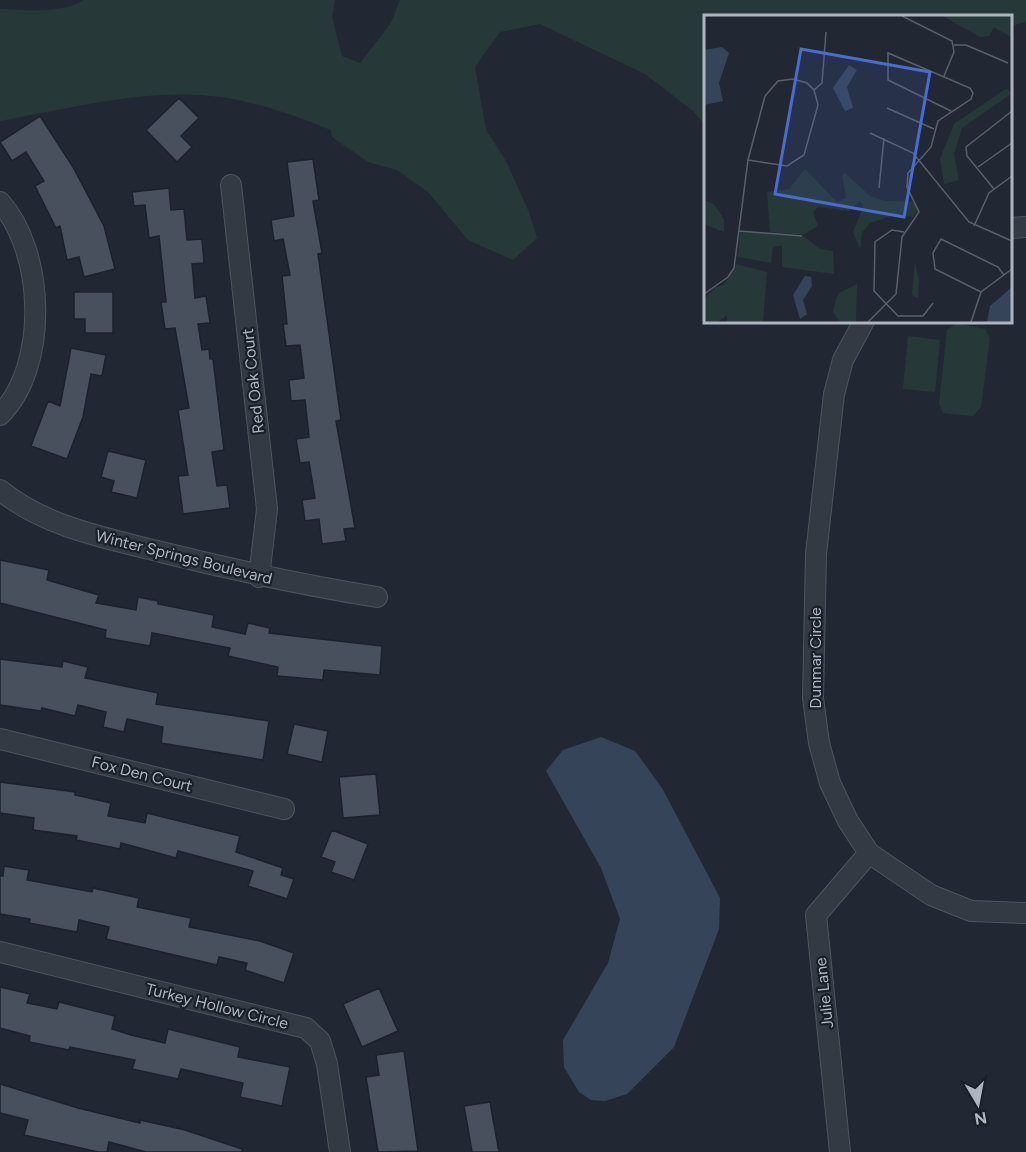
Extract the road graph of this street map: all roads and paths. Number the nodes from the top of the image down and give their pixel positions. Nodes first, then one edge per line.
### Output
1 (231, 185) dead end
2 (0, 202) edge
3 (1026, 227) edge
4 (1011, 228) edge
5 (863, 322) edge
6 (0, 416) edge
7 (0, 489) edge
8 (260, 577) junction
9 (377, 597) dead end
10 (0, 739) edge
11 (284, 809) dead end
12 (869, 853) junction
13 (1026, 913) edge
14 (0, 952) edge
15 (340, 1152) edge
16 (840, 1152) edge

1 - 8 street, Red Oak Court
2 - 6 street
3 - 4 street
5 - 12 street, Dunmar Circle
7 - 8 street, Winter Springs Boulevard
8 - 9 street, Winter Springs Boulevard
10 - 11 street, Fox Den Court
12 - 13 street, Dunmar Circle
12 - 16 street, Julie Lane
14 - 15 street, Turkey Hollow Circle

